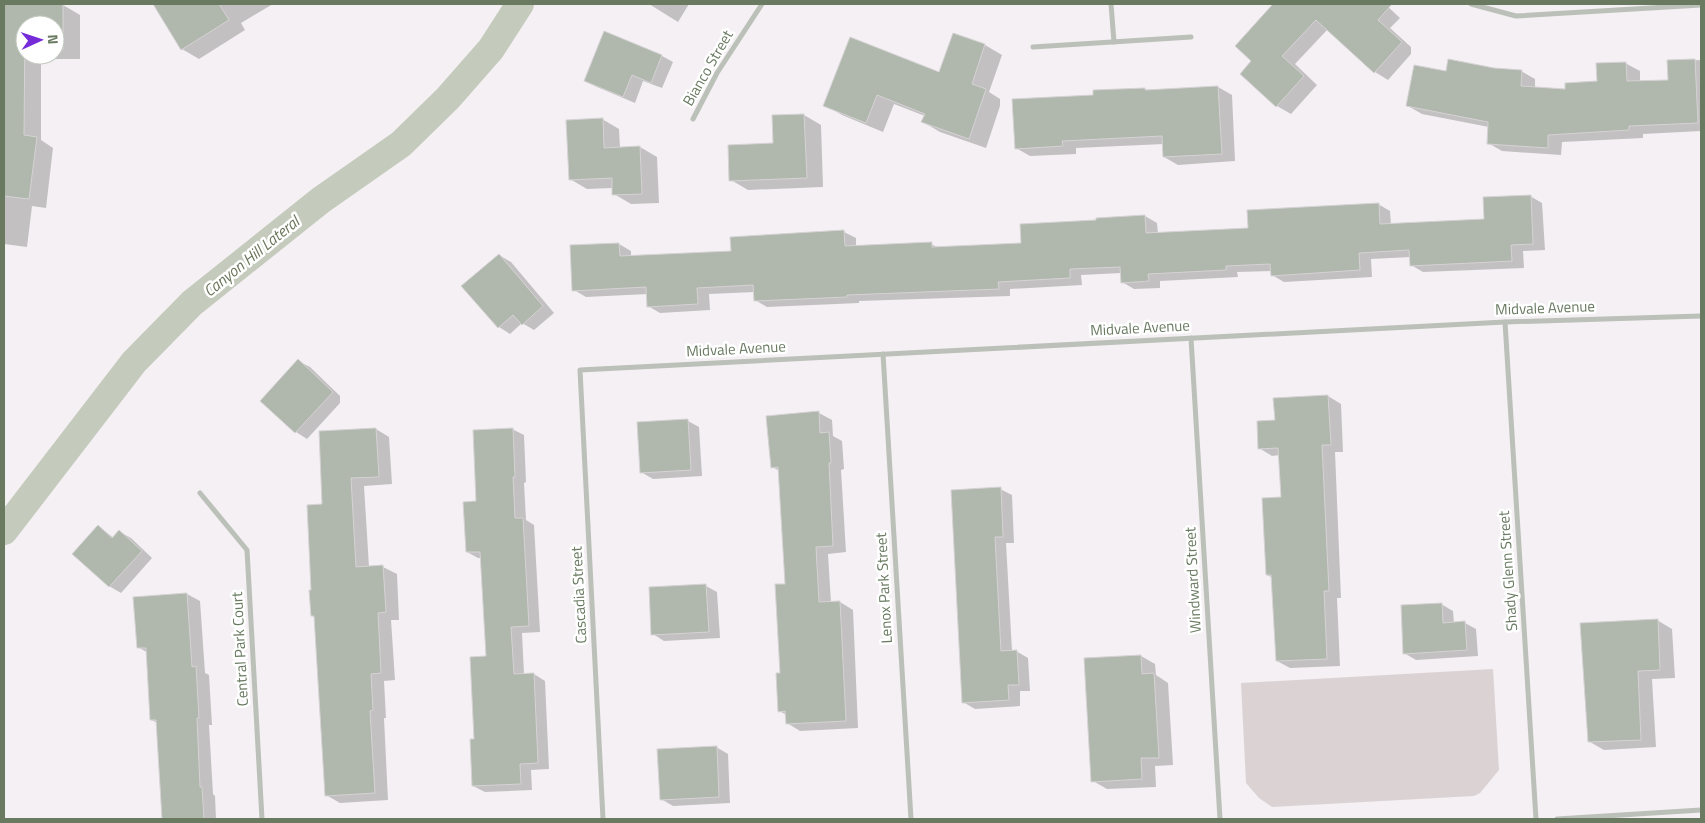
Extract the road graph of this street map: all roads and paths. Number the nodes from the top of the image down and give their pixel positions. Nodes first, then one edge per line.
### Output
1 (762, 4) edge
2 (1112, 4) edge
3 (1471, 4) edge
4 (1701, 5) edge
5 (1191, 37) dead end
6 (1114, 42) junction
7 (1032, 47) dead end
8 (693, 119) dead end
9 (1701, 316) edge
10 (1505, 322) junction
11 (1191, 338) junction
12 (883, 354) junction
13 (580, 370) joint
14 (200, 493) dead end
15 (1701, 810) edge
16 (262, 819) edge
17 (603, 819) edge
18 (911, 819) edge
19 (1220, 819) edge
20 (1536, 819) edge
21 (1557, 819) edge

1 - 8 street, Bianco Street
2 - 6 street
3 - 4 street
5 - 6 street
6 - 7 street
9 - 10 street, Midvale Avenue
10 - 11 street, Midvale Avenue
10 - 20 street, Shady Glenn Street
11 - 12 street, Midvale Avenue
11 - 19 street, Windward Street
12 - 13 street, Midvale Avenue
12 - 18 street, Lenox Park Street
13 - 17 street, Cascadia Street
14 - 16 street, Central Park Court
15 - 21 street

